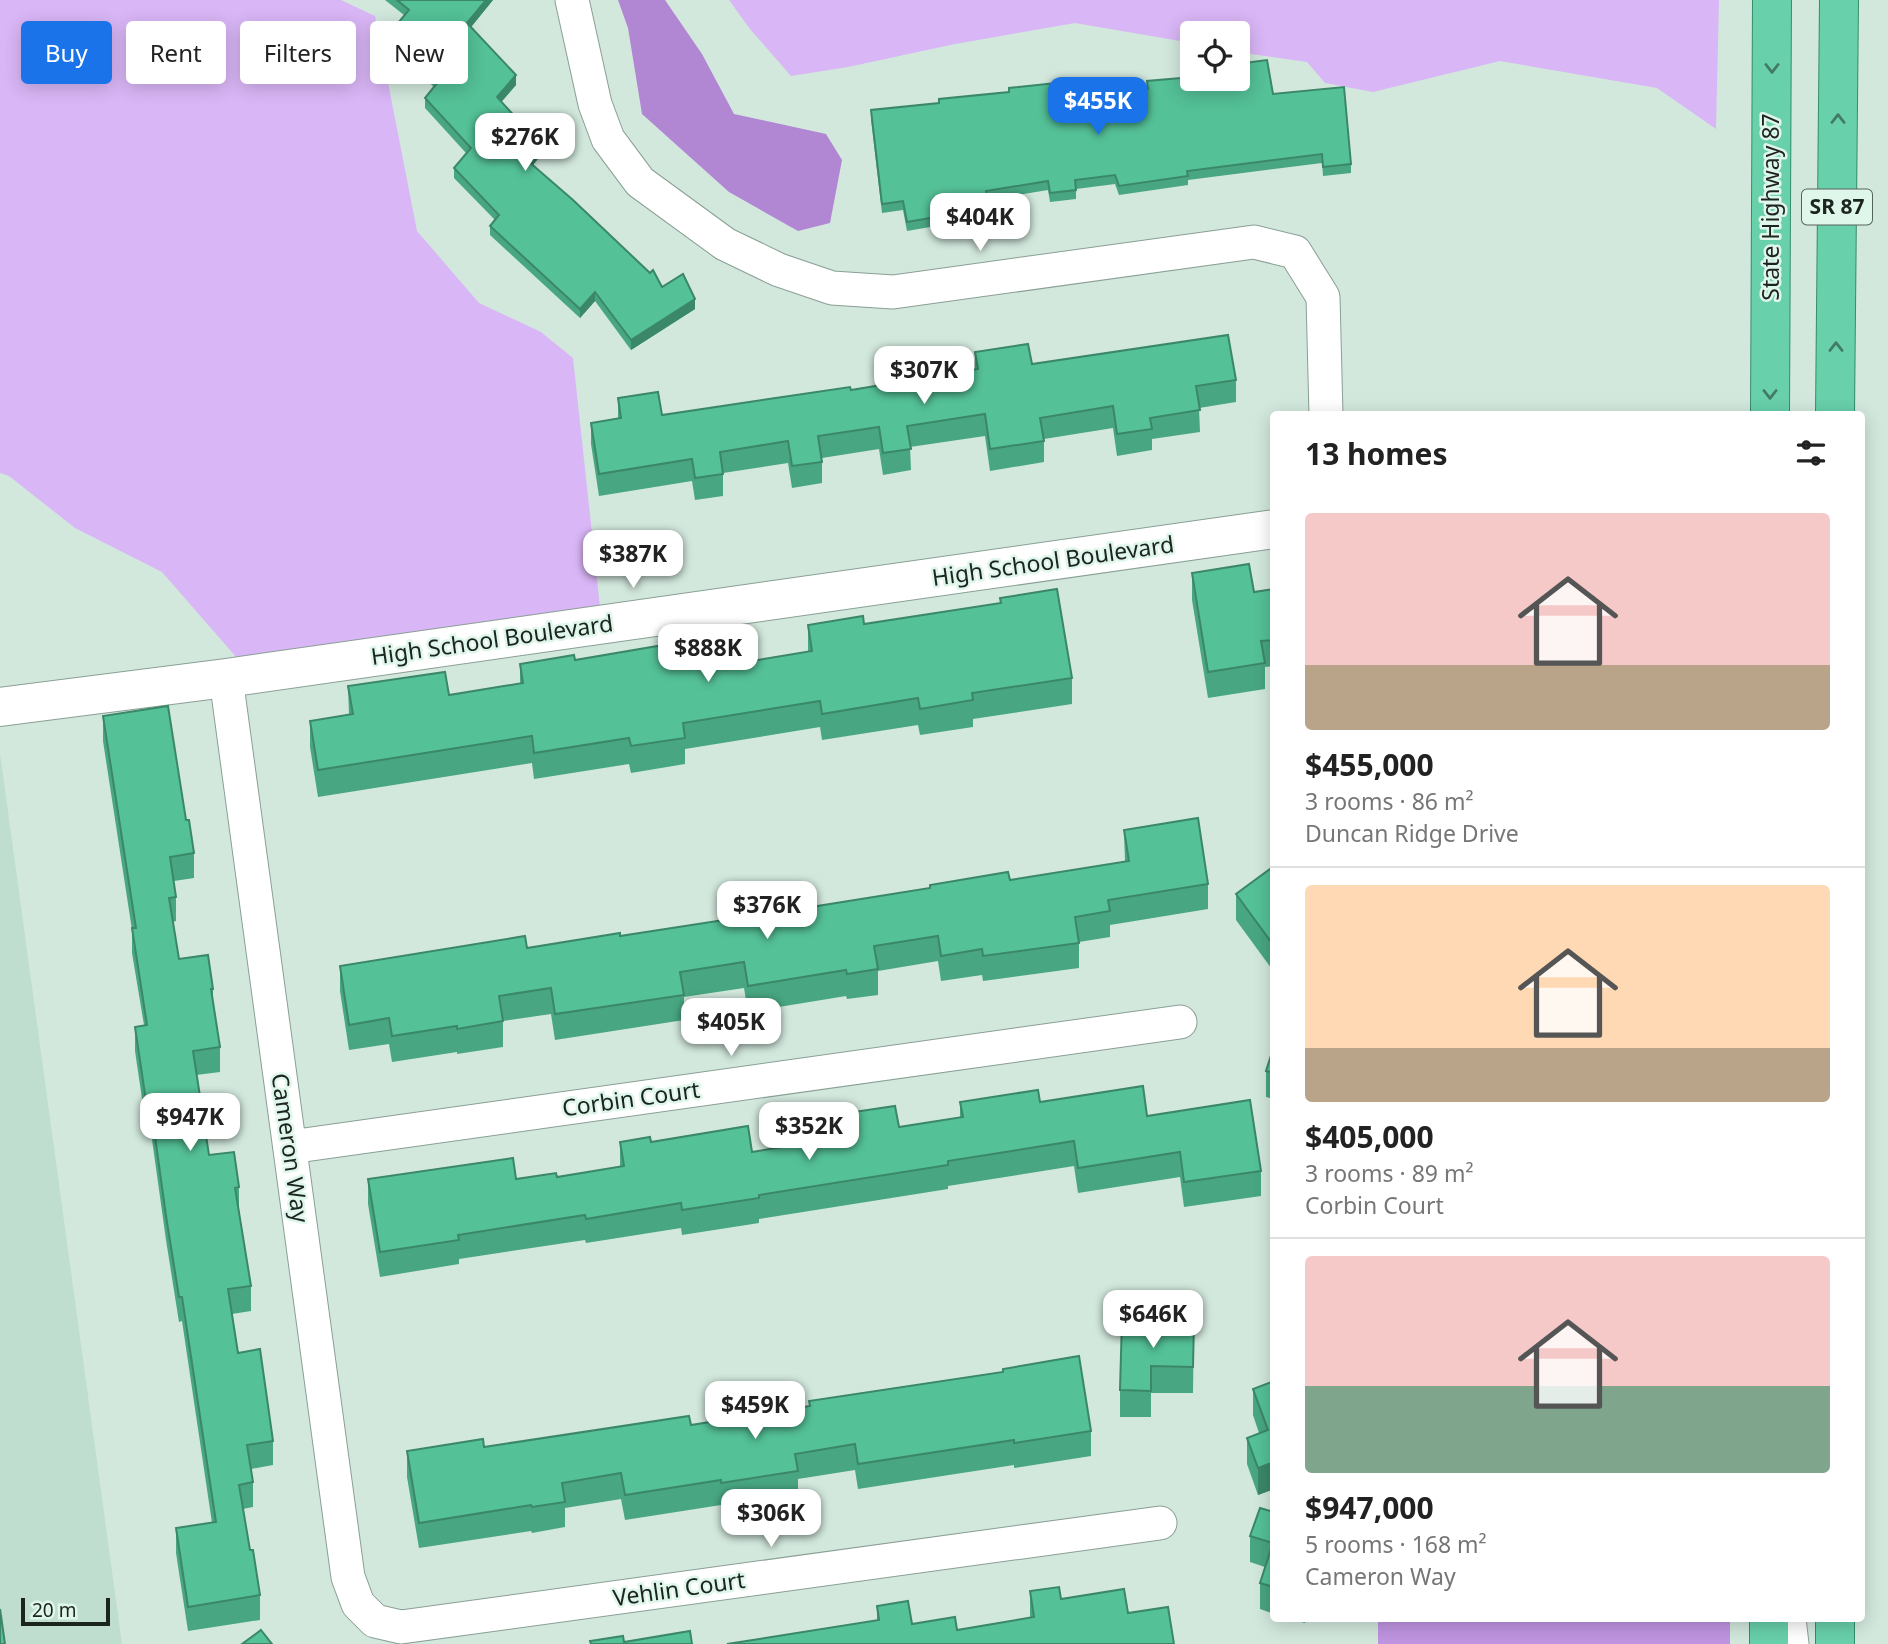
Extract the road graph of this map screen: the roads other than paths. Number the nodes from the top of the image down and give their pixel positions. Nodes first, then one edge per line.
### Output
1 (572, 0) edge
2 (1772, 0) edge
3 (1839, 0) edge
4 (1326, 411) edge
5 (1770, 411) edge
6 (1835, 411) edge
7 (1270, 530) edge
8 (226, 678) junction
9 (0, 707) edge
10 (1180, 1022) dead end
11 (290, 1147) junction
12 (1160, 1523) dead end
13 (368, 1614) joint
14 (1769, 1622) edge
15 (1789, 1622) edge
16 (1835, 1622) edge
17 (1769, 1644) edge
18 (1793, 1644) edge
19 (1835, 1644) edge

1 - 4 street
2 -> 5 highway, State Highway 87 / SR 87
6 -> 3 highway, SR 87
7 - 8 street, High School Boulevard
8 - 9 street, High School Boulevard
8 - 11 street, Cameron Way
10 - 11 street, Corbin Court
11 - 13 street, Cameron Way
12 - 13 street, Vehlin Court
14 - 17 highway
15 - 18 street
16 - 19 highway

